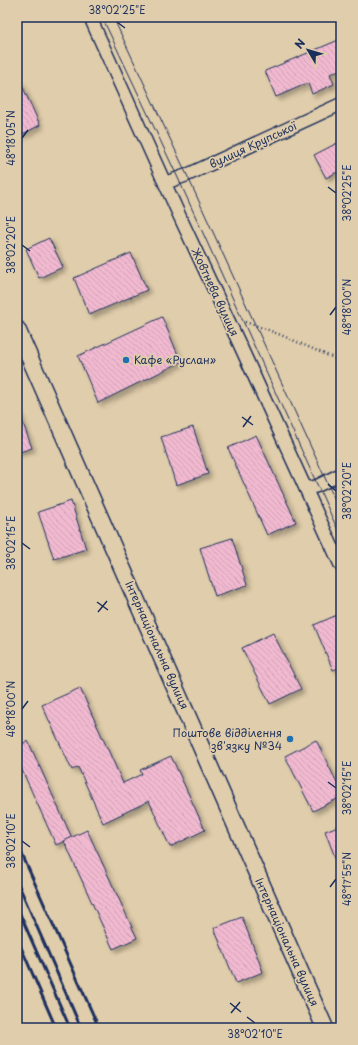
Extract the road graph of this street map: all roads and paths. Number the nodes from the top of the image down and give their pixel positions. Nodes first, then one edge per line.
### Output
1 (90, 17) edge
2 (341, 104) edge
3 (165, 183) junction
4 (226, 314) junction
5 (17, 328) edge
6 (341, 361) edge
7 (341, 474) edge
8 (306, 489) junction
9 (341, 566) edge
10 (325, 1028) edge

1 - 3 street, Жовтнева вулиця
2 - 3 street, вулиця Крупської
3 - 4 street, Жовтнева вулиця
4 - 6 path
4 - 8 street, Жовтнева вулиця
5 - 10 main road, Інтернаціональна вулиця
7 - 8 street
8 - 9 street, Жовтнева вулиця

